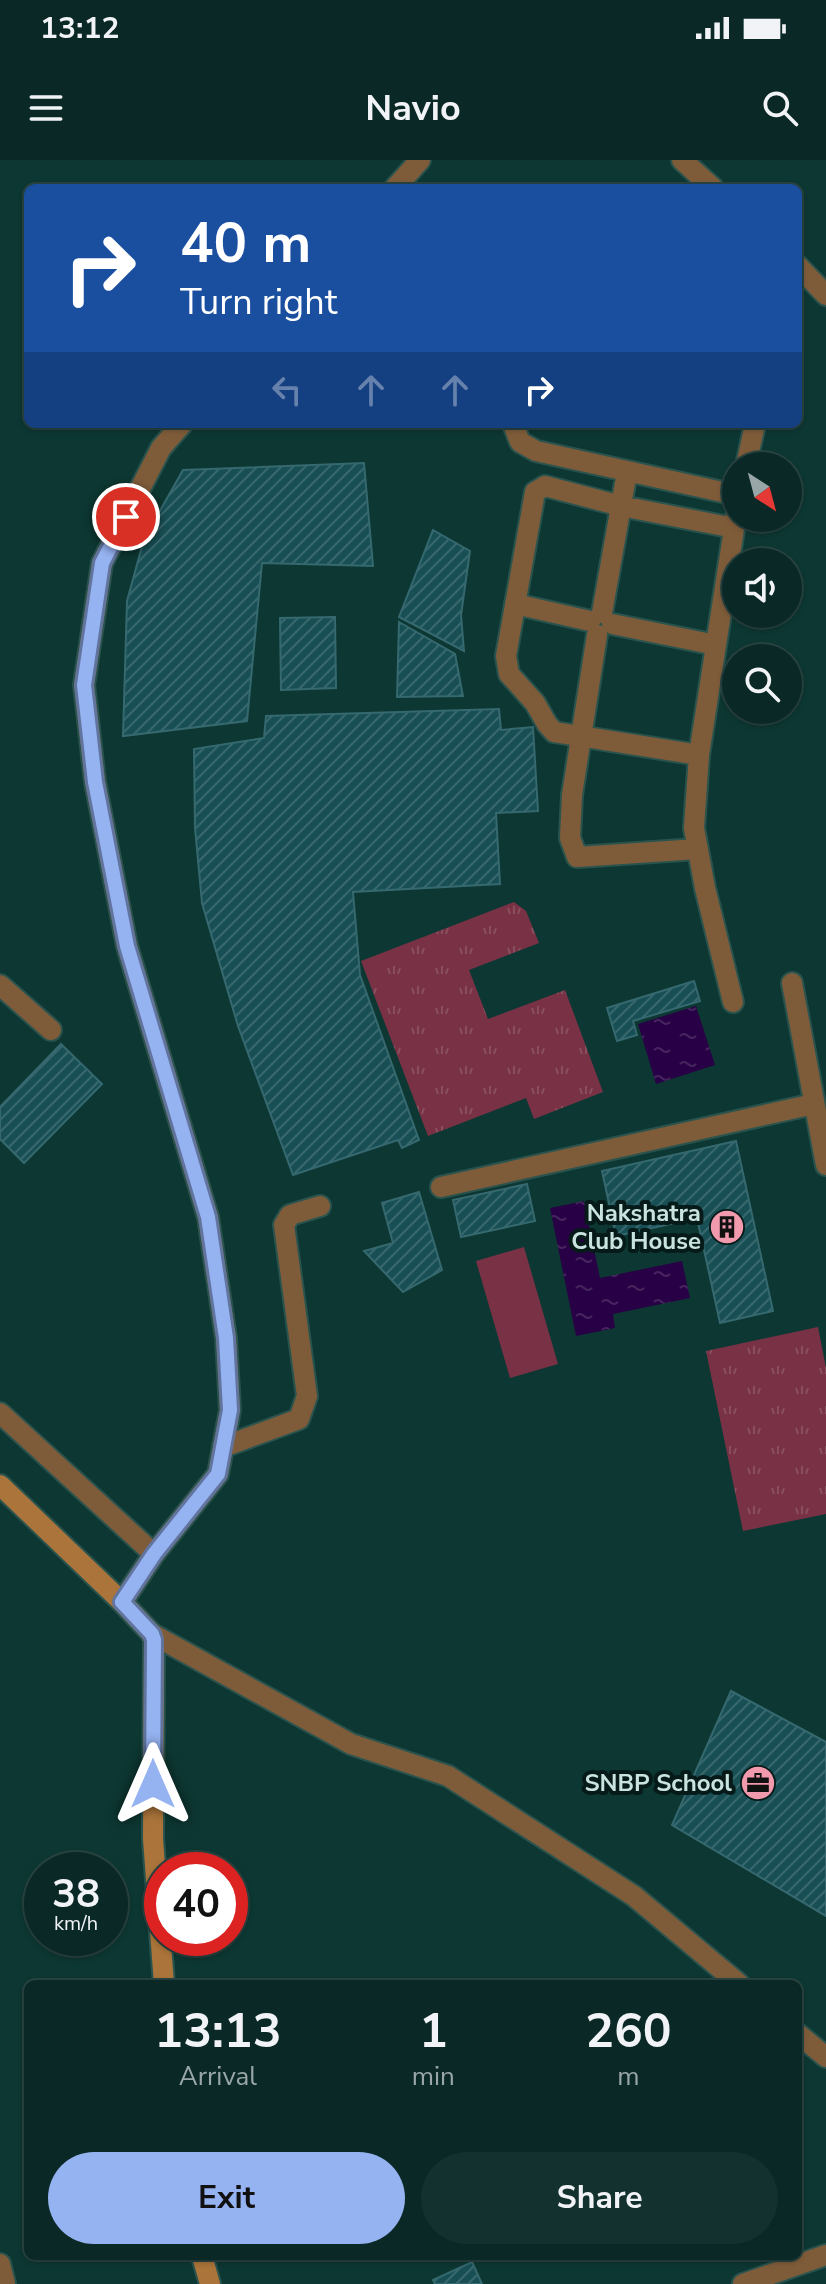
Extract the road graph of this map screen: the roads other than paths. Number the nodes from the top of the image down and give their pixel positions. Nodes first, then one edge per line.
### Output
1 (420, 160) edge
2 (682, 160) edge
3 (399, 184) edge
4 (709, 184) edge
5 (802, 270) edge
6 (826, 295) edge
7 (178, 428) edge
8 (515, 428) edge
9 (754, 428) edge
10 (749, 452) edge
11 (627, 472) junction
12 (722, 492) edge
13 (621, 506) junction
14 (722, 520) edge
15 (733, 532) edge
16 (515, 604) junction
17 (600, 623) junction
18 (716, 645) junction
19 (580, 737) junction
20 (699, 755) junction
21 (698, 849) junction
22 (792, 983) dead end
23 (0, 985) edge
24 (733, 1002) dead end
25 (51, 1030) dead end
26 (814, 1104) junction
27 (826, 1165) edge
28 (441, 1187) dead end
29 (320, 1206) dead end
30 (0, 1413) edge
31 (223, 1447) junction
32 (0, 1485) edge
33 (154, 1554) junction
34 (122, 1602) junction
35 (152, 1634) junction
36 (164, 1980) edge
37 (734, 1980) edge
38 (802, 2037) edge
39 (826, 2057) edge
40 (826, 2255) edge
41 (203, 2260) edge
42 (0, 2264) edge
43 (5, 2284) edge
44 (210, 2284) edge
45 (743, 2284) edge

1 - 3 street
2 - 4 street
5 - 6 street
7 - 31 street
8 - 11 street
9 - 10 street
11 - 12 street
11 - 13 street
13 - 14 street
13 - 16 street
13 - 17 street
15 - 18 street
16 - 17 street
16 - 19 street
17 - 18 street
17 - 19 street
18 - 20 street
19 - 20 street
19 - 21 street
20 - 21 street
21 - 24 street
22 - 26 street
23 - 25 street
26 - 27 street
26 - 28 street
29 - 31 street
30 - 33 street
31 - 33 street
32 - 34 street
33 - 34 street
34 - 35 street
35 - 36 street
35 - 37 street
38 - 39 street
40 - 45 street
41 - 44 street
42 - 43 street

